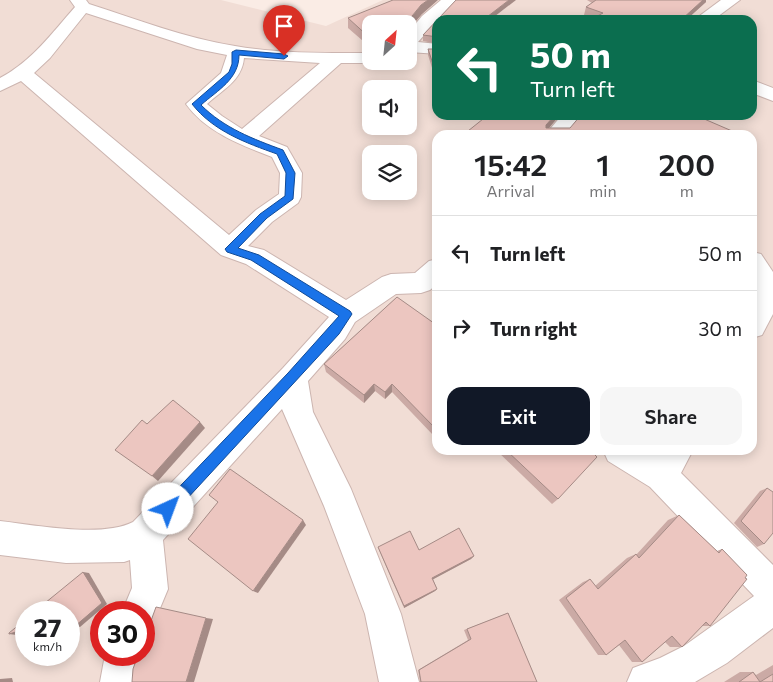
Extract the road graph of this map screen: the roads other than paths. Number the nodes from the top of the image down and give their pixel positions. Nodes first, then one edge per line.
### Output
1 (451, 0) edge
2 (732, 0) edge
3 (80, 3) edge
4 (434, 15) edge
5 (710, 15) edge
6 (432, 17) edge
7 (418, 32) edge
8 (418, 48) edge
9 (432, 49) edge
10 (236, 52) junction
11 (338, 57) junction
12 (362, 58) edge
13 (23, 73) junction
14 (0, 85) edge
15 (757, 88) edge
16 (773, 95) edge
17 (568, 120) edge
18 (560, 130) edge
19 (243, 139) junction
20 (230, 249) junction
21 (757, 268) edge
22 (432, 284) edge
23 (346, 314) junction
24 (757, 318) edge
25 (293, 377) junction
26 (638, 455) edge
27 (669, 463) edge
28 (145, 534) junction
29 (0, 538) edge
30 (773, 590) edge
31 (145, 601) edge
32 (773, 605) edge
33 (122, 666) edge
34 (120, 682) edge
35 (399, 682) edge
36 (647, 682) edge

1 - 4 street
2 - 5 street
3 - 10 street
3 - 13 street
6 - 7 street
8 - 9 street
10 - 11 street
10 - 19 street
11 - 12 street
11 - 19 street
13 - 14 street
13 - 20 street
15 - 16 street
17 - 18 street
19 - 20 street
20 - 23 street
21 - 24 street
22 - 23 street
23 - 25 street
25 - 28 street
25 - 35 street
26 - 27 street
27 - 30 street
28 - 29 street
28 - 31 street
32 - 36 street
33 - 34 street

